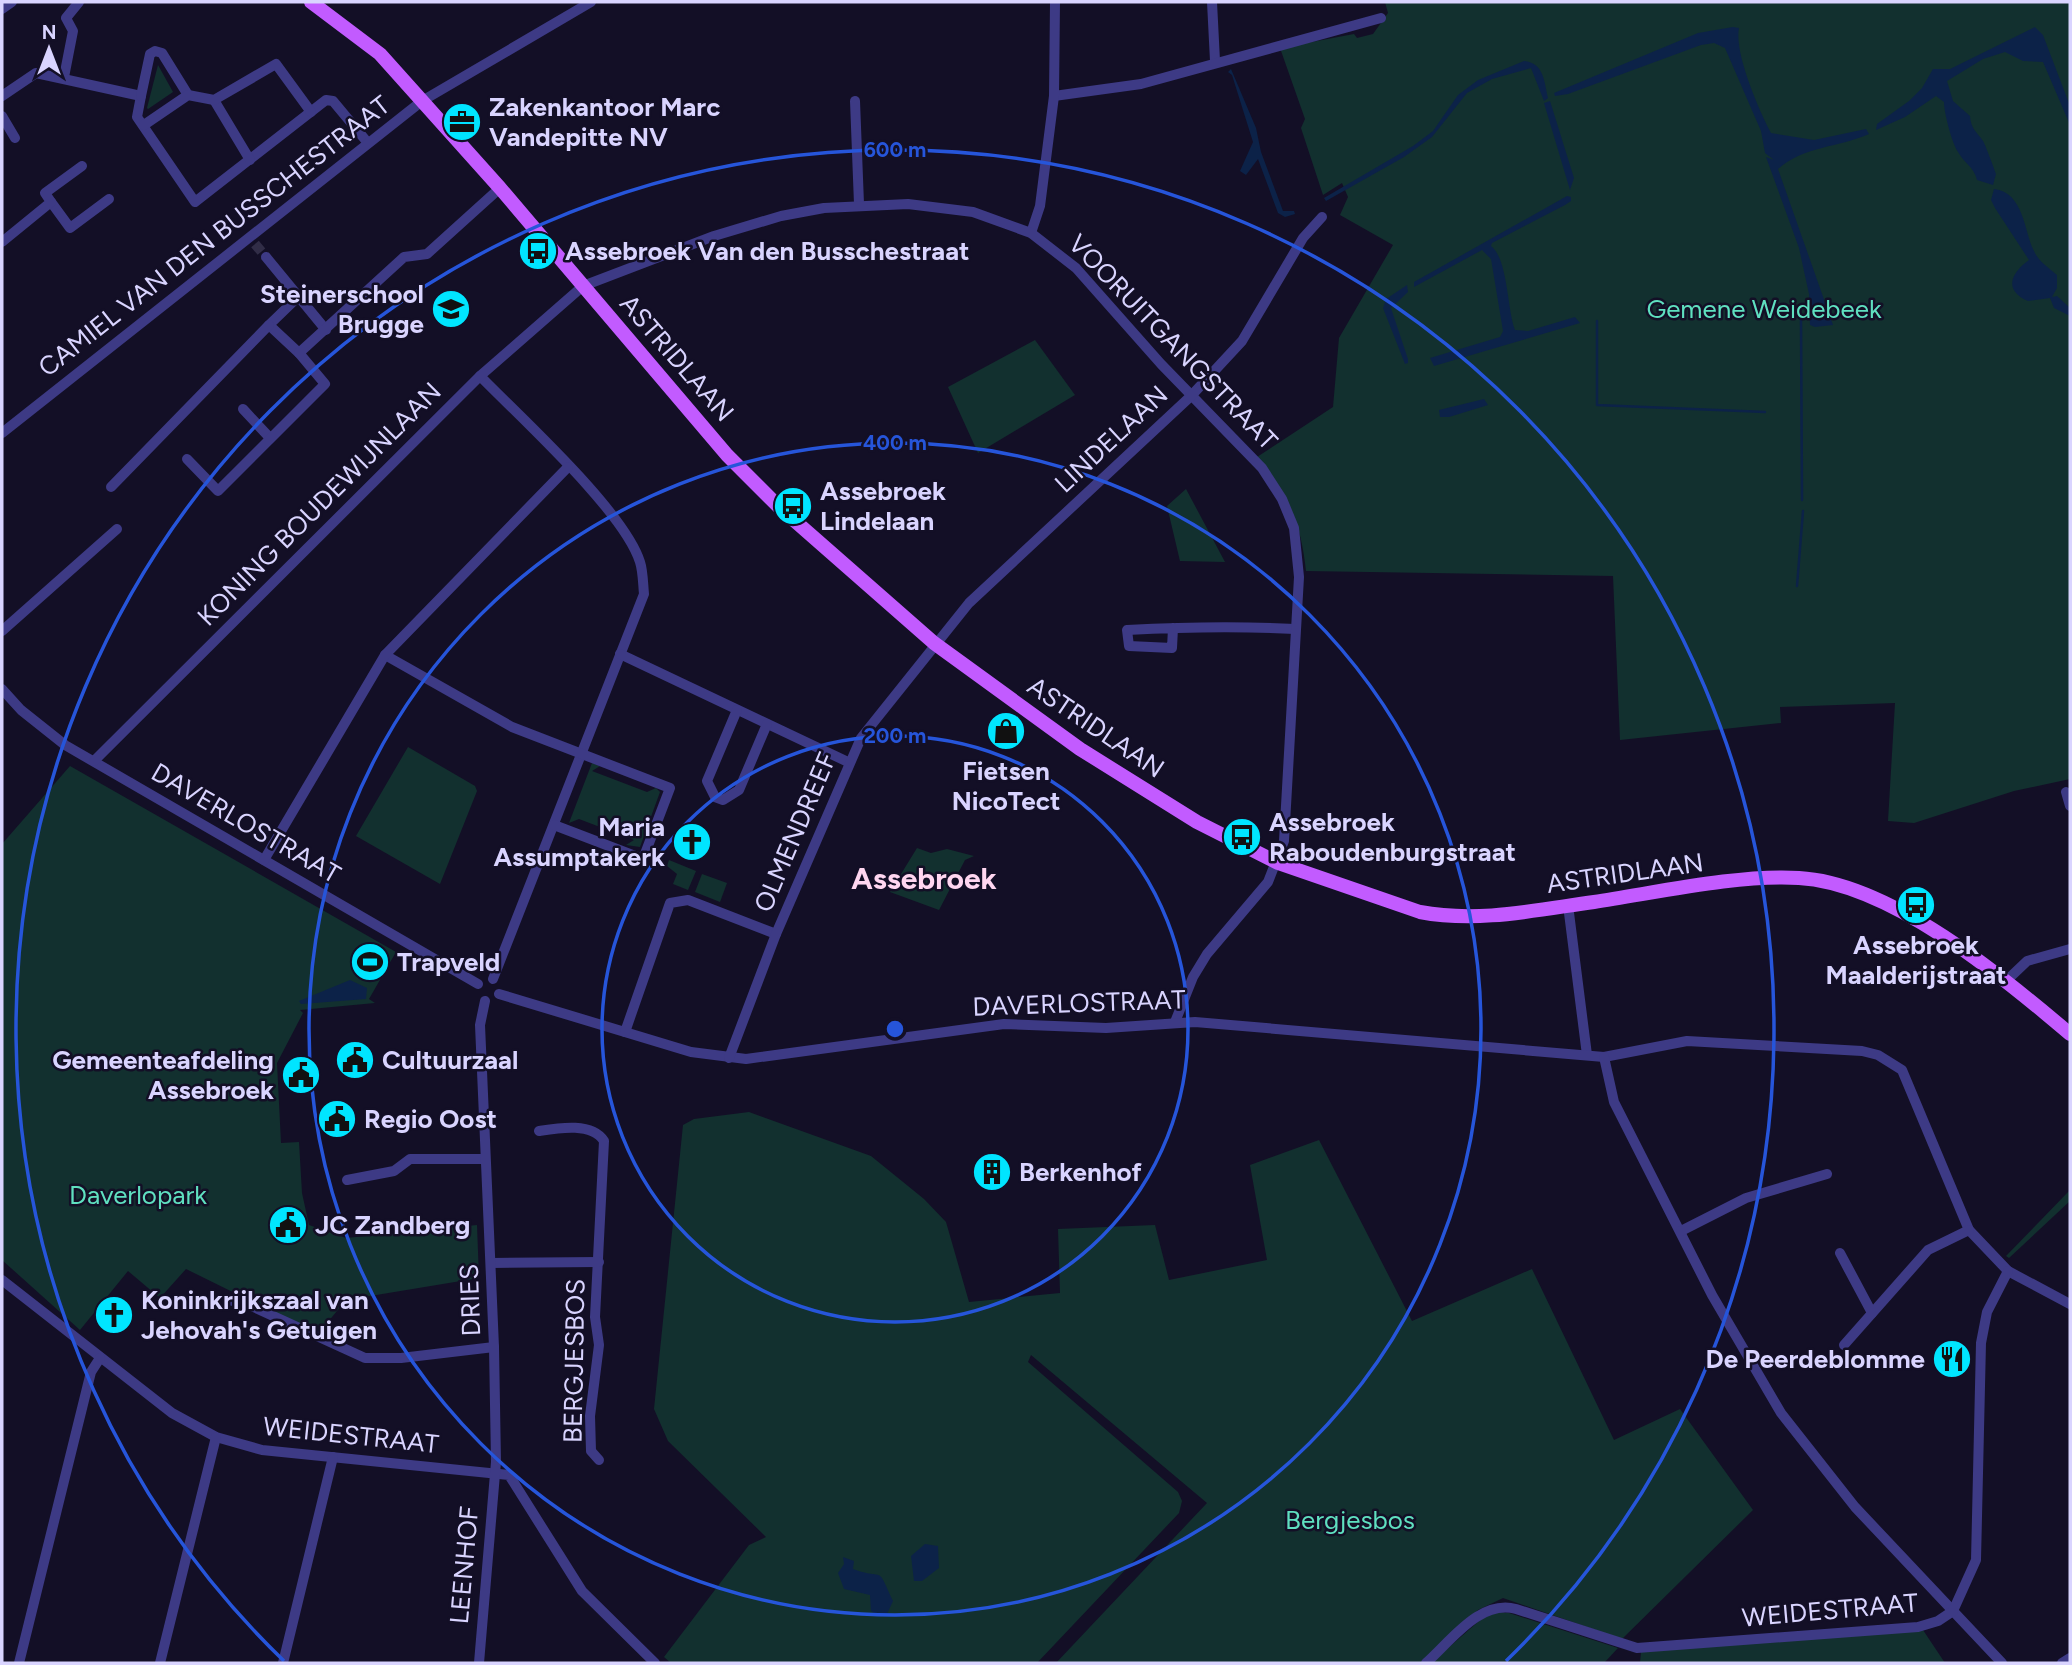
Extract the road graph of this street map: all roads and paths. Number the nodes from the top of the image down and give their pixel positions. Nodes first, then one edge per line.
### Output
1 (12, 2) edge
2 (79, 2) edge
3 (311, 2) edge
4 (591, 2) edge
5 (1055, 2) edge
6 (1212, 2) edge
7 (2, 9) edge
8 (1381, 18) dead end
9 (1215, 61) junction
10 (64, 77) junction
11 (188, 95) junction
12 (2, 96) edge
13 (141, 96) junction
14 (1054, 96) junction
15 (214, 100) junction
16 (422, 101) junction
17 (855, 101) dead end
18 (311, 112) junction
19 (2, 116) edge
20 (144, 125) junction
21 (15, 138) dead end
22 (368, 143) junction
23 (250, 160) junction
24 (82, 166) dead end
25 (500, 188) junction
26 (109, 199) dead end
27 (51, 202) junction
28 (859, 205) junction
29 (1322, 217) dead end
30 (1031, 233) junction
31 (2, 242) edge
32 (266, 257) tunnel mouth
33 (583, 286) junction
34 (298, 297) junction
35 (270, 325) junction
36 (326, 330) junction
37 (299, 354) junction
38 (480, 376) junction
39 (1191, 396) junction
40 (243, 409) dead end
41 (2, 433) edge
42 (270, 439) junction
43 (187, 459) dead end
44 (568, 467) junction
45 (111, 486) dead end
46 (117, 529) dead end
47 (1173, 628) dead end
48 (1295, 629) junction
49 (2, 631) edge
50 (934, 643) junction
51 (620, 654) junction
52 (385, 655) junction
53 (2, 689) edge
54 (737, 710) junction
55 (767, 724) junction
56 (581, 753) junction
57 (94, 761) junction
58 (848, 762) junction
59 (2066, 792) dead end
60 (2070, 806) edge
61 (554, 825) junction
62 (264, 860) junction
63 (1278, 863) junction
64 (1569, 905) junction
65 (776, 934) junction
66 (2070, 948) edge
67 (493, 979) junction
68 (2007, 981) junction
69 (478, 984) junction
70 (499, 993) junction
71 (485, 1000) junction
72 (1175, 1022) junction
73 (625, 1032) junction
74 (2070, 1034) edge
75 (1587, 1055) junction
76 (1604, 1057) junction
77 (729, 1058) junction
78 (539, 1131) dead end
79 (485, 1159) junction
80 (1827, 1174) dead end
81 (347, 1180) dead end
82 (1969, 1230) junction
83 (1681, 1231) junction
84 (1840, 1253) dead end
85 (599, 1262) junction
86 (491, 1263) junction
87 (2008, 1271) junction
88 (2, 1280) edge
89 (229, 1300) dead end
90 (2070, 1304) edge
91 (1872, 1313) junction
92 (1844, 1345) dead end
93 (494, 1347) junction
94 (100, 1357) junction
95 (216, 1437) junction
96 (333, 1457) junction
97 (599, 1460) dead end
98 (496, 1471) junction
99 (1953, 1611) junction
100 (2070, 1658) edge
101 (19, 1663) edge
102 (160, 1663) edge
103 (283, 1663) edge
104 (479, 1663) edge
105 (654, 1663) edge
106 (1426, 1663) edge
107 (2002, 1663) edge
108 (2062, 1663) edge

1 - 7 street
2 - 10 street
3 - 16 main road, ASTRIDLAAN
4 - 16 street, CAMIEL VAN DEN BUSSCHESTRAAT
5 - 14 street
6 - 9 street
8 - 9 street
9 - 14 street
10 - 12 street
10 - 13 street
11 - 13 street
11 - 15 street
11 - 20 street
13 - 20 street
14 - 30 street
15 - 18 street
15 - 23 street
16 - 22 street, CAMIEL VAN DEN BUSSCHESTRAAT
16 - 25 main road, ASTRIDLAAN
17 - 28 street
18 - 22 street
18 - 23 street
19 - 21 street
20 - 23 street
22 - 41 street, CAMIEL VAN DEN BUSSCHESTRAAT
24 - 27 street
25 - 33 main road, ASTRIDLAAN
25 - 36 street
26 - 27 street
27 - 31 street
28 - 30 street, VOORUITGANGSTRAAT
28 - 33 street, VOORUITGANGSTRAAT
29 - 39 street, LINDELAAN
30 - 39 street, VOORUITGANGSTRAAT
32 - 34 street
33 - 38 street, KONING BOUDEWIJNLAAN
33 - 50 main road, ASTRIDLAAN
34 - 35 street
34 - 36 street
35 - 37 street
35 - 45 street
36 - 37 street
37 - 42 street
38 - 44 street
38 - 57 street, KONING BOUDEWIJNLAAN
39 - 48 street, VOORUITGANGSTRAAT
39 - 50 street, LINDELAAN
40 - 42 street
42 - 43 street
44 - 51 street
44 - 52 street
46 - 49 street
47 - 48 street
48 - 63 street, VOORUITGANGSTRAAT
50 - 58 street, OLMENDREEF
50 - 63 main road, ASTRIDLAAN
51 - 54 street
51 - 56 street
52 - 56 street
52 - 62 street
53 - 57 street, DAVERLOSTRAAT
54 - 55 street
54 - 55 street
55 - 58 street
56 - 61 street
56 - 61 street
57 - 62 street, DAVERLOSTRAAT
58 - 65 street, OLMENDREEF
59 - 60 street
61 - 67 street
62 - 69 street, DAVERLOSTRAAT
63 - 64 main road, ASTRIDLAAN
63 - 72 street, VOORUITGANGSTRAAT
64 - 68 main road, ASTRIDLAAN
64 - 75 street
65 - 73 street
65 - 77 street, OLMENDREEF
66 - 68 street
67 - 69 street
67 - 70 street
68 - 74 main road, ASTRIDLAAN
69 - 71 street
70 - 71 street
70 - 73 street, DAVERLOSTRAAT
71 - 79 street, DRIES
72 - 75 street, DAVERLOSTRAAT
72 - 77 street, DAVERLOSTRAAT
73 - 77 street, DAVERLOSTRAAT
75 - 76 street, DAVERLOSTRAAT
76 - 82 street, DAVERLOSTRAAT
76 - 83 street
78 - 85 street, BERGJESBOS
79 - 81 street
79 - 86 street, DRIES
80 - 83 street
82 - 87 street
82 - 91 street
83 - 99 street
84 - 91 street
85 - 86 street, BERGJESBOS
85 - 97 street, BERGJESBOS
86 - 93 street, DRIES
87 - 90 street
87 - 99 street, WEIDESTRAAT
88 - 94 street, WEIDESTRAAT
89 - 93 street
91 - 92 street
93 - 98 street, DRIES
94 - 95 street, WEIDESTRAAT
94 - 101 street
95 - 96 street, WEIDESTRAAT
95 - 102 street
96 - 98 street, WEIDESTRAAT
96 - 103 street
98 - 104 street, LEENHOF
98 - 105 street
99 - 106 street, WEIDESTRAAT
99 - 107 street
100 - 108 street

